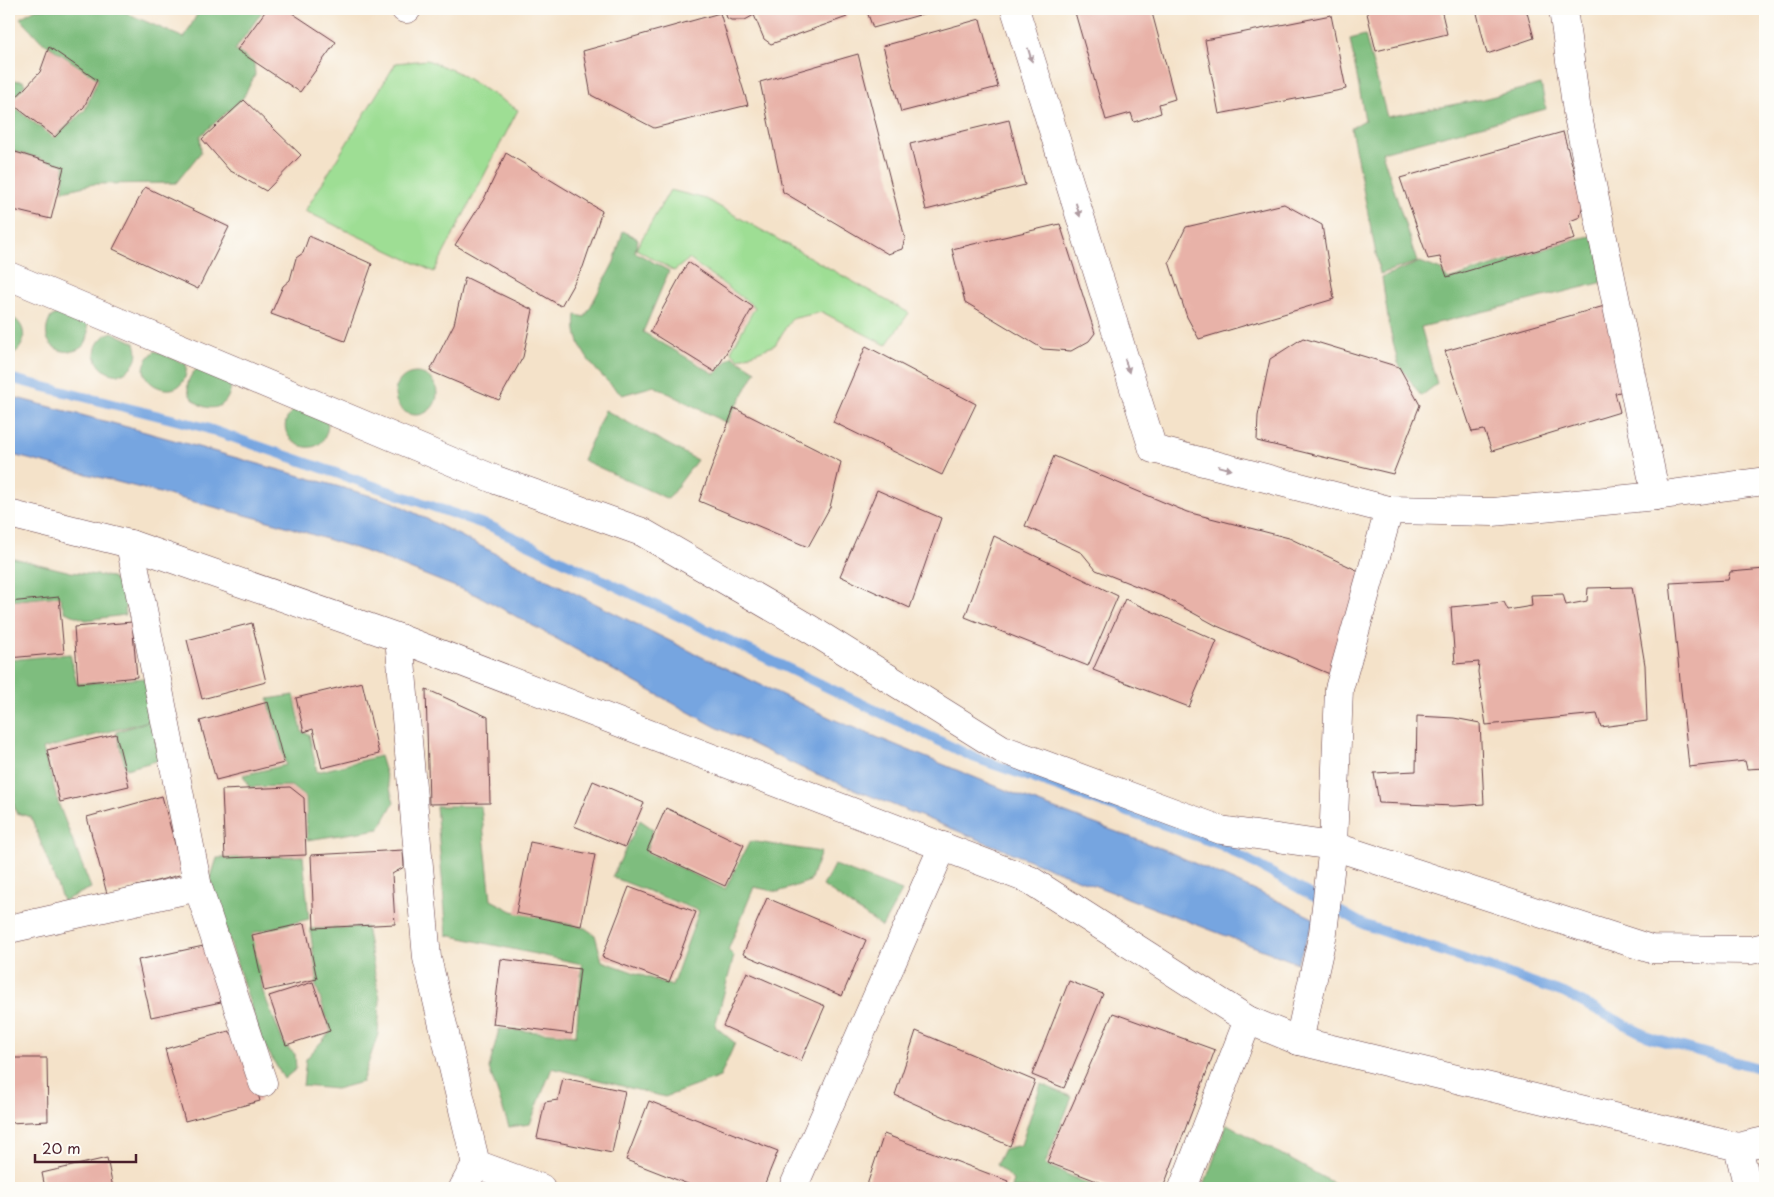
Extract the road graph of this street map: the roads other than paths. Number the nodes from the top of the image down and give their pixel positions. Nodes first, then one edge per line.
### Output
1 (1015, 9) edge
2 (1563, 9) edge
3 (9, 276) edge
4 (1765, 481) edge
5 (1656, 496) junction
6 (1389, 510) junction
7 (9, 514) edge
8 (130, 544) junction
9 (399, 638) junction
10 (942, 846) junction
11 (1333, 846) junction
12 (198, 887) junction
13 (9, 929) edge
14 (1765, 948) edge
15 (1248, 1020) junction
16 (1298, 1041) junction
17 (262, 1083) dead end
18 (1765, 1141) edge
19 (1738, 1147) junction
20 (476, 1164) junction
21 (463, 1188) edge
22 (541, 1188) edge
23 (793, 1188) edge
24 (1183, 1188) edge
25 (1748, 1188) edge

1 -> 6 street
2 - 5 street
3 - 11 street
4 - 5 street
5 - 6 street
6 - 11 street
7 - 8 street
8 - 9 street
8 - 12 street
9 - 10 street
9 - 20 street
10 - 15 street
10 - 23 street
11 - 14 street
11 - 16 street
12 - 13 street
12 - 17 street
15 - 16 street
15 - 24 street
16 - 19 street
18 - 19 street
19 - 25 street
20 - 21 street
20 - 22 street

